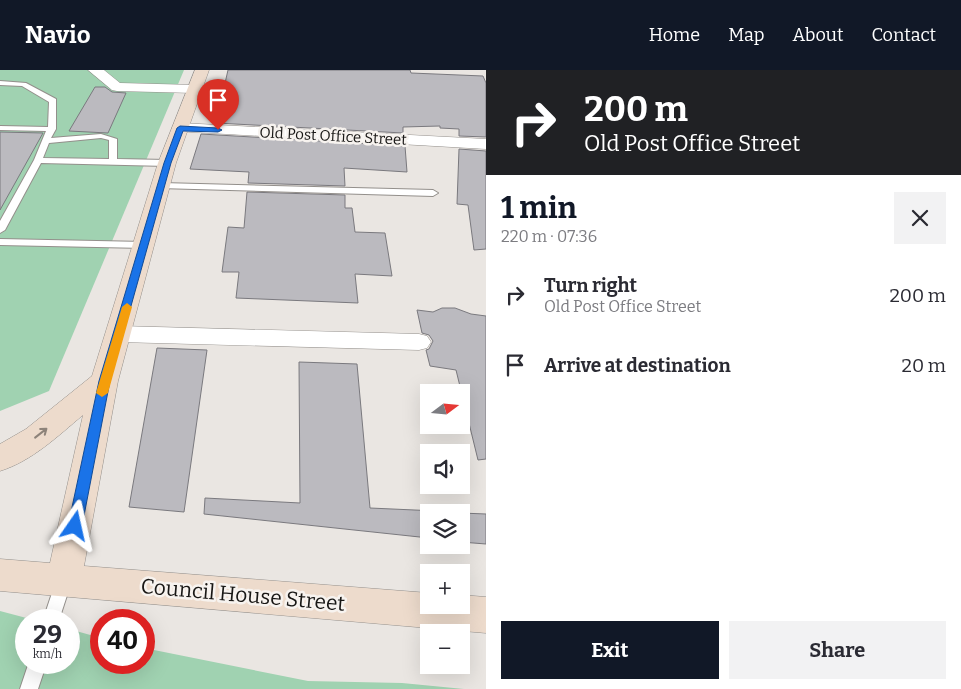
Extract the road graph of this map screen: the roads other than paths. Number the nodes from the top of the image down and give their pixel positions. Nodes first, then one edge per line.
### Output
1 (95, 70) edge
2 (198, 79) edge
3 (0, 83) edge
4 (0, 128) edge
5 (180, 128) junction
6 (52, 129) junction
7 (46, 141) junction
8 (486, 144) edge
9 (38, 160) junction
10 (113, 162) junction
11 (165, 175) junction
12 (433, 193) dead end
13 (0, 230) edge
14 (0, 242) edge
15 (145, 245) junction
16 (119, 334) junction
17 (418, 342) dead end
18 (104, 381) junction
19 (0, 459) edge
20 (0, 575) edge
21 (64, 580) junction
22 (55, 609) edge
23 (486, 614) edge
24 (34, 674) edge
25 (29, 689) edge

1 - 2 street
2 - 5 street
3 - 6 lane
4 - 6 lane
5 - 8 street, Old Post Office Street
5 - 11 street
6 - 7 lane
7 - 9 lane
7 - 10 lane
9 - 10 lane
9 - 13 lane
10 - 11 lane
11 - 12 lane
11 - 15 street
14 - 15 lane
15 - 16 street
16 - 17 street
16 - 18 street
19 -> 18 street
18 - 21 street
20 - 21 street, Council House Street
21 - 22 lane
21 - 23 street, Council House Street
24 - 25 lane

